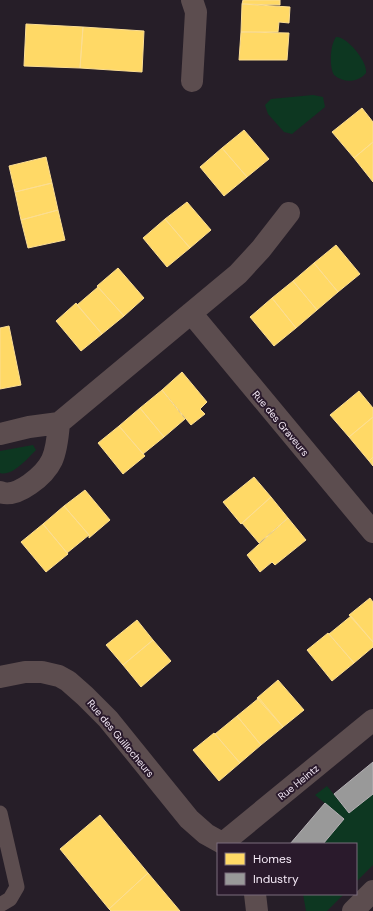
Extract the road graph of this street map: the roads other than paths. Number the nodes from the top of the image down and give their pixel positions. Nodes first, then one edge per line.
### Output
1 (192, 0) edge
2 (192, 81) dead end
3 (289, 214) dead end
4 (191, 313) junction
5 (59, 423) junction
6 (0, 434) edge
7 (0, 492) edge
8 (373, 532) edge
9 (0, 677) edge
10 (373, 720) edge
11 (0, 813) edge
12 (221, 843) edge
13 (224, 843) edge
14 (373, 891) edge
15 (255, 895) edge
16 (0, 905) edge
17 (256, 911) edge
18 (353, 911) edge

1 - 2 street
3 - 4 street
4 - 5 street
4 - 8 street, Rue des Graveurs
5 - 6 street
5 - 7 street
9 - 12 street, Rue des Guillocheurs
10 - 13 street, Rue Heintz
11 - 16 lane
14 - 18 street
15 - 17 street

